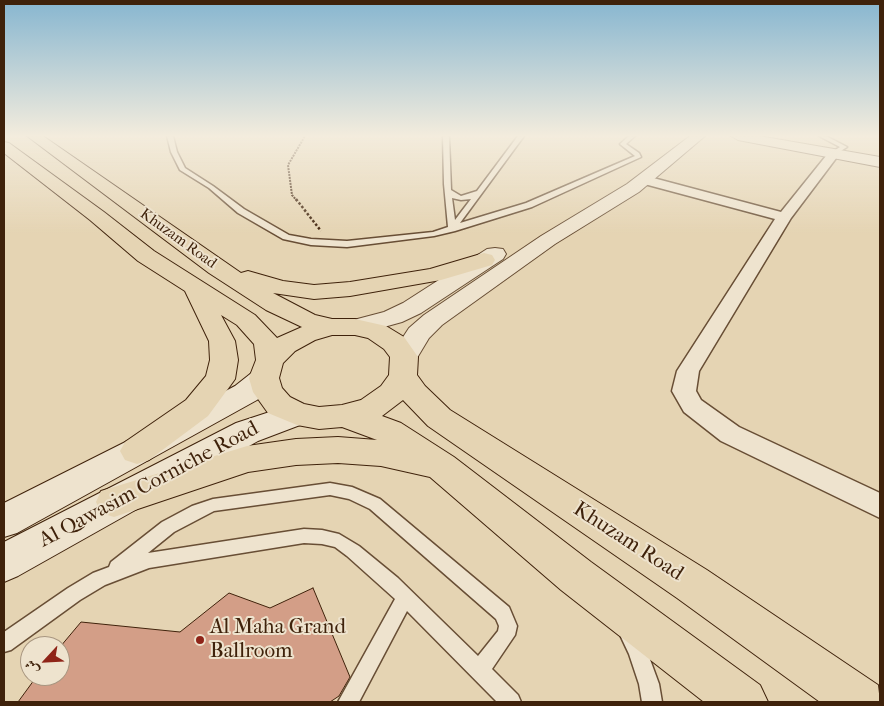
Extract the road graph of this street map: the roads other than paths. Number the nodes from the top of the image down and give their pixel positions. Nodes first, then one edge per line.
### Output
1 (34, 169) edge
2 (80, 169) edge
3 (182, 169) edge
4 (447, 169) edge
5 (496, 169) edge
6 (611, 169) edge
7 (655, 169) edge
8 (822, 169) edge
9 (639, 181) junction
10 (448, 191) junction
11 (477, 193) junction
12 (784, 217) junction
13 (452, 229) junction
14 (484, 260) junction
15 (217, 268) junction
16 (195, 287) junction
17 (343, 327) junction
18 (404, 366) junction
19 (267, 369) junction
20 (297, 414) junction
21 (342, 416) junction
22 (137, 451) junction
23 (442, 467) junction
24 (114, 502) junction
25 (880, 506) edge
26 (4, 521) edge
27 (4, 563) edge
28 (106, 576) junction
29 (576, 576) junction
30 (405, 597) junction
31 (4, 644) edge
32 (479, 671) junction
33 (348, 702) edge
34 (511, 702) edge
35 (652, 702) edge
36 (743, 702) edge
37 (861, 702) edge

1 - 16 main road, Khuzam Road
2 - 15 main road, Khuzam Road
3 - 13 lane
4 - 10 lane
5 - 11 lane
6 - 13 lane
7 - 9 street
8 - 12 street
9 - 12 street
9 - 14 street
9 - 18 street
10 - 11 lane
10 - 13 lane
11 - 13 lane
12 - 25 street
14 - 15 main road
14 - 17 street
15 - 17 main road, Khuzam Road
16 - 19 main road, Khuzam Road
16 - 22 main road
17 - 18 main road
17 - 19 main road
18 - 21 main road
18 - 37 main road, Khuzam Road
19 - 20 main road
19 - 22 street, Al Qawasim Corniche Road
20 - 21 main road
20 - 24 street, Al Qawasim Corniche Road
21 - 23 main road
22 - 26 street, Al Qawasim Corniche Road
23 - 24 main road
23 - 29 main road
24 - 27 street, Al Qawasim Corniche Road
28 - 30 lane
28 - 31 lane
28 - 32 lane
29 - 35 lane
29 - 36 main road
30 - 32 lane
30 - 33 lane
32 - 34 lane

